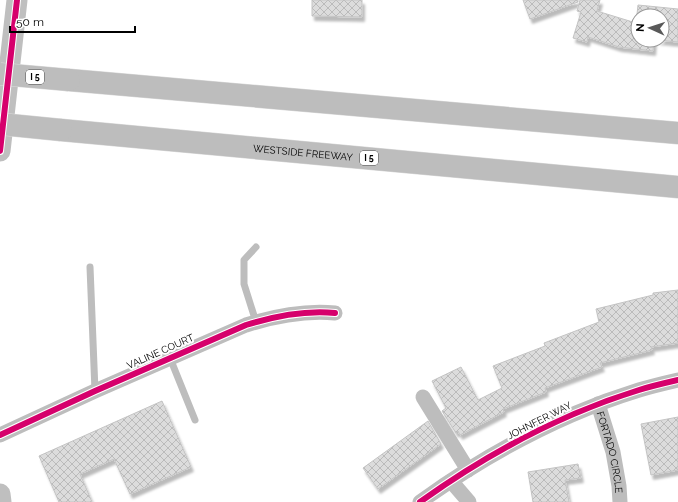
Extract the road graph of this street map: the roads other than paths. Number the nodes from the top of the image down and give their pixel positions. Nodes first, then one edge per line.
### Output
1 (17, 0) edge
2 (0, 74) edge
3 (0, 124) edge
4 (678, 133) edge
5 (0, 151) edge
6 (678, 186) edge
7 (256, 247) dead end
8 (90, 267) dead end
9 (335, 313) dead end
10 (256, 322) junction
11 (170, 358) junction
12 (678, 380) edge
13 (95, 391) junction
14 (423, 397) dead end
15 (598, 404) junction
16 (195, 420) dead end
17 (0, 434) edge
18 (468, 470) junction
19 (451, 481) junction
20 (0, 494) edge
21 (1, 502) edge
22 (420, 502) edge
23 (469, 502) edge
24 (620, 502) edge

1 - 5 main road
2 - 4 highway, I 5, bridge
3 - 6 highway, WESTSIDE FREEWAY / I 5, bridge
7 - 10 lane
8 - 13 lane
9 - 10 street, VALINE COURT
10 - 11 street, VALINE COURT
11 - 13 street, VALINE COURT
11 - 16 lane
12 - 15 street, JOHNFER WAY
13 - 17 street, VALINE COURT
14 - 18 street
15 - 18 street, JOHNFER WAY
15 - 24 street, FORTADO CIRCLE
18 - 19 street, JOHNFER WAY
19 - 22 street, JOHNFER WAY
19 - 23 street
20 - 21 main road

